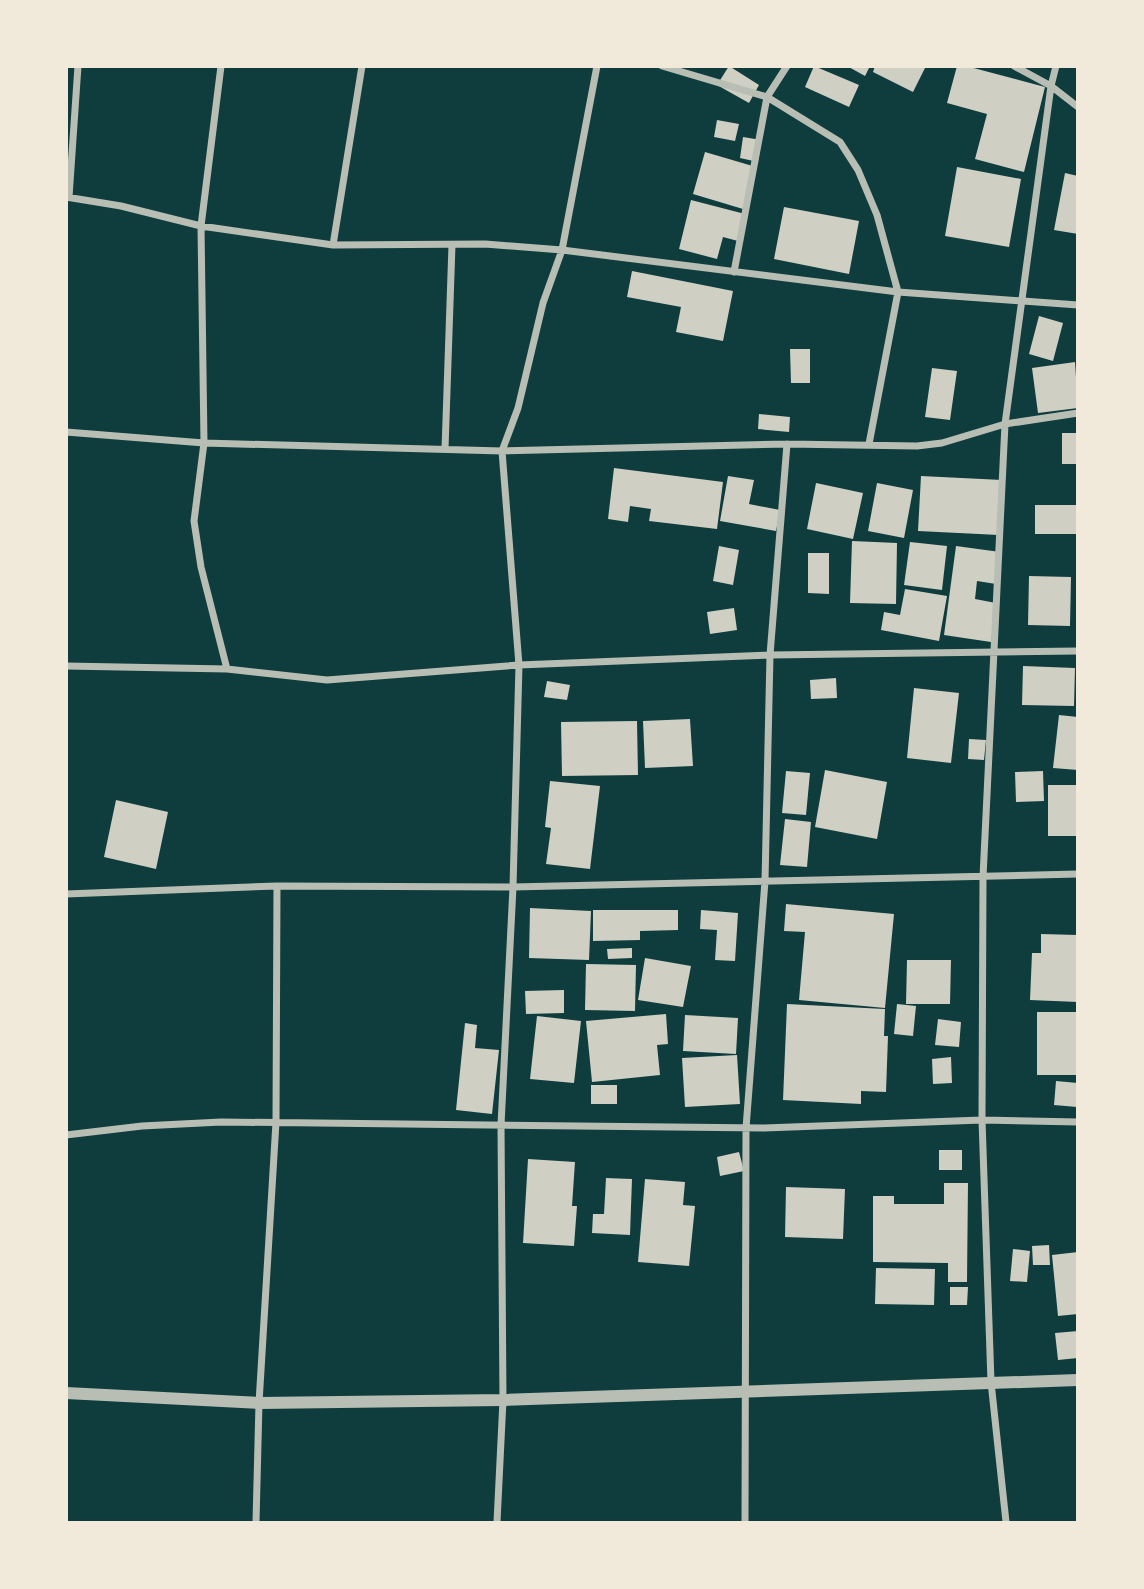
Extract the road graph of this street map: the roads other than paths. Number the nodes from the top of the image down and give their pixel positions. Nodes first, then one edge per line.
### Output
1 (78, 66) edge
2 (221, 66) edge
3 (362, 66) edge
4 (597, 66) edge
5 (662, 66) edge
6 (787, 66) edge
7 (1014, 66) edge
8 (1056, 66) edge
9 (1051, 86) junction
10 (767, 97) junction
11 (1077, 107) edge
12 (68, 197) edge
13 (201, 226) junction
14 (452, 244) junction
15 (333, 245) junction
16 (562, 250) junction
17 (734, 272) junction
18 (898, 292) junction
19 (1021, 301) junction
20 (1077, 305) edge
21 (1077, 413) edge
22 (1005, 424) junction
23 (66, 432) edge
24 (204, 443) junction
25 (787, 444) junction
26 (869, 444) junction
27 (445, 449) junction
28 (502, 451) junction
29 (995, 651) junction
30 (1077, 651) edge
31 (770, 655) junction
32 (519, 665) junction
33 (66, 666) edge
34 (227, 669) junction
35 (1077, 874) edge
36 (983, 877) junction
37 (765, 881) junction
38 (277, 886) junction
39 (513, 887) junction
40 (66, 894) edge
41 (982, 1120) junction
42 (276, 1122) junction
43 (1077, 1122) edge
44 (501, 1125) junction
45 (746, 1128) junction
46 (66, 1135) edge
47 (1077, 1380) edge
48 (991, 1382) junction
49 (746, 1391) junction
50 (66, 1393) edge
51 (503, 1400) junction
52 (260, 1403) junction
53 (256, 1522) edge
54 (497, 1522) edge
55 (745, 1522) edge
56 (1006, 1522) edge

1 - 12 street
2 - 13 street
3 - 15 street
4 - 16 street
5 - 10 street
6 - 10 street
7 - 9 street
8 - 9 street
9 - 11 street
9 - 19 street
10 - 17 street
10 - 18 street
12 - 13 street
13 - 15 street
13 - 24 street
14 - 15 street
14 - 16 street
14 - 27 street
16 - 17 street
16 - 28 street
17 - 18 street
18 - 19 street
18 - 26 street
19 - 20 street
19 - 22 street
21 - 22 street
22 - 26 street
22 - 29 street
23 - 24 street
24 - 27 street
24 - 34 street
25 - 26 street
25 - 28 street
25 - 31 street
27 - 28 street
28 - 32 street
29 - 30 street
29 - 31 street
29 - 36 street
31 - 32 street
31 - 37 street
32 - 34 street
32 - 39 street
33 - 34 street
35 - 36 street
36 - 37 street
36 - 41 street
37 - 39 street
37 - 45 street
38 - 39 street
38 - 40 street
38 - 42 street
39 - 44 street
41 - 43 street
41 - 45 street
41 - 48 street
42 - 44 street
42 - 46 street
42 - 52 street
44 - 45 street
44 - 51 street
45 - 49 street
47 - 48 street
48 - 49 street
48 - 56 street
49 - 51 street
49 - 55 street
50 - 52 street
51 - 52 street
51 - 54 street
52 - 53 street

